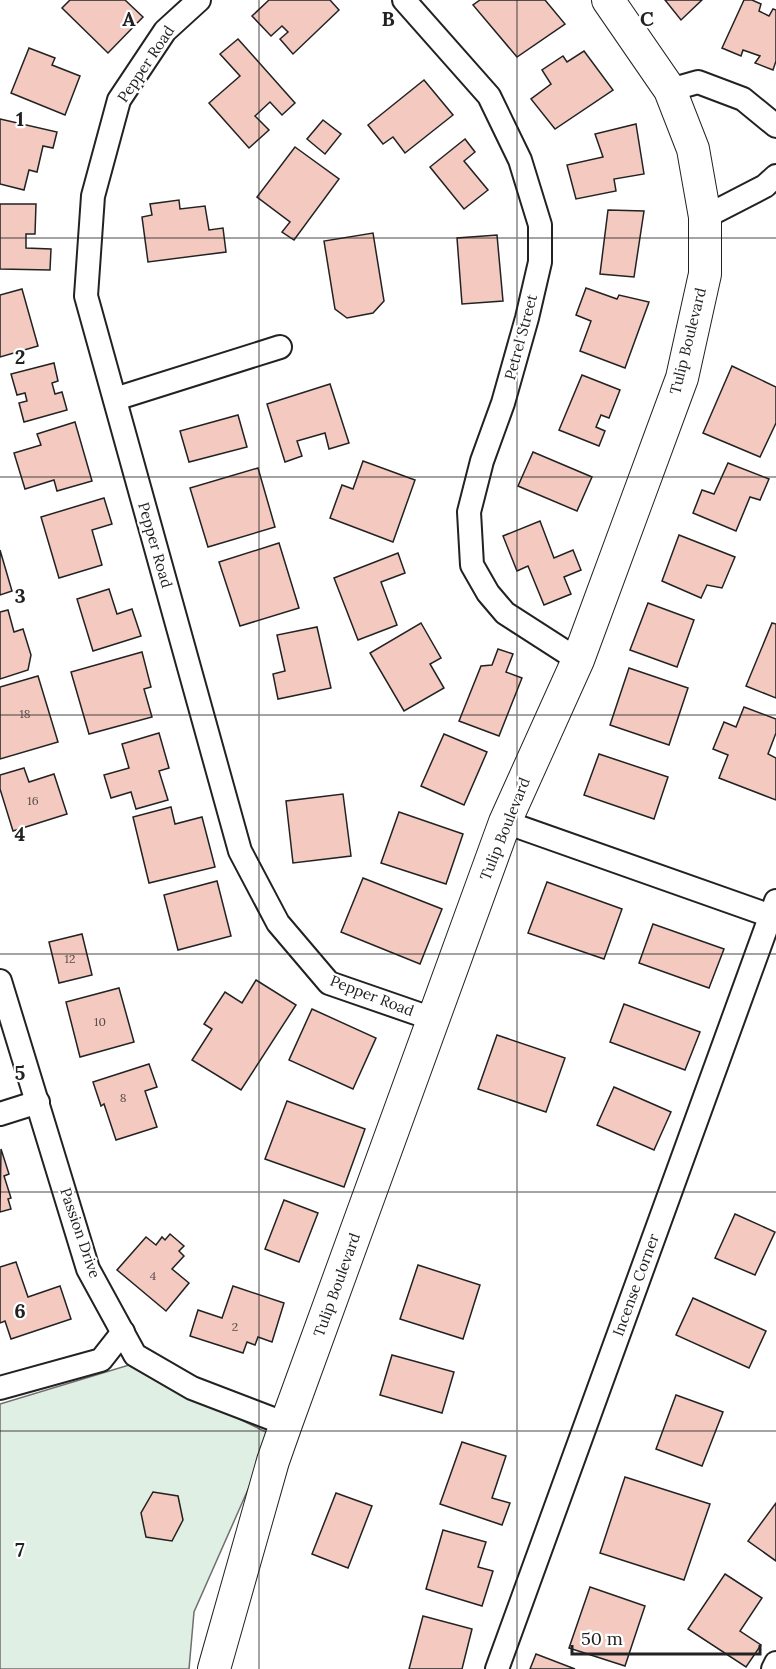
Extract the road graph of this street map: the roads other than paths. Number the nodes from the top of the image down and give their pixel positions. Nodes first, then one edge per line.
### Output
1 (199, 0) edge
2 (404, 0) edge
3 (608, 0) edge
4 (670, 90) junction
5 (776, 126) edge
6 (776, 176) edge
7 (705, 217) junction
8 (280, 347) dead end
9 (115, 399) junction
10 (578, 660) junction
11 (505, 822) junction
12 (773, 908) edge
13 (0, 981) edge
14 (433, 1019) junction
15 (38, 1102) junction
16 (0, 1114) edge
17 (123, 1332) junction
18 (0, 1388) edge
19 (286, 1424) junction
20 (776, 1663) edge
21 (214, 1669) edge
22 (497, 1669) edge
23 (773, 1669) edge

1 - 9 street, Pepper Road
2 - 10 street, Petrel Street
3 - 4 street, Tulip Boulevard
4 - 5 street
4 - 7 street, Tulip Boulevard
6 - 7 street
7 - 10 street, Tulip Boulevard
8 - 9 street
9 - 14 street, Pepper Road
10 - 11 street, Tulip Boulevard
11 - 12 street
11 - 14 street, Tulip Boulevard
12 - 22 street, Incense Corner
13 - 15 street, Passion Drive
14 - 19 street, Tulip Boulevard
15 - 16 street
15 - 17 street, Passion Drive
17 - 18 street
17 - 19 street, Passion Drive
19 - 21 street, Tulip Boulevard
20 - 23 street

